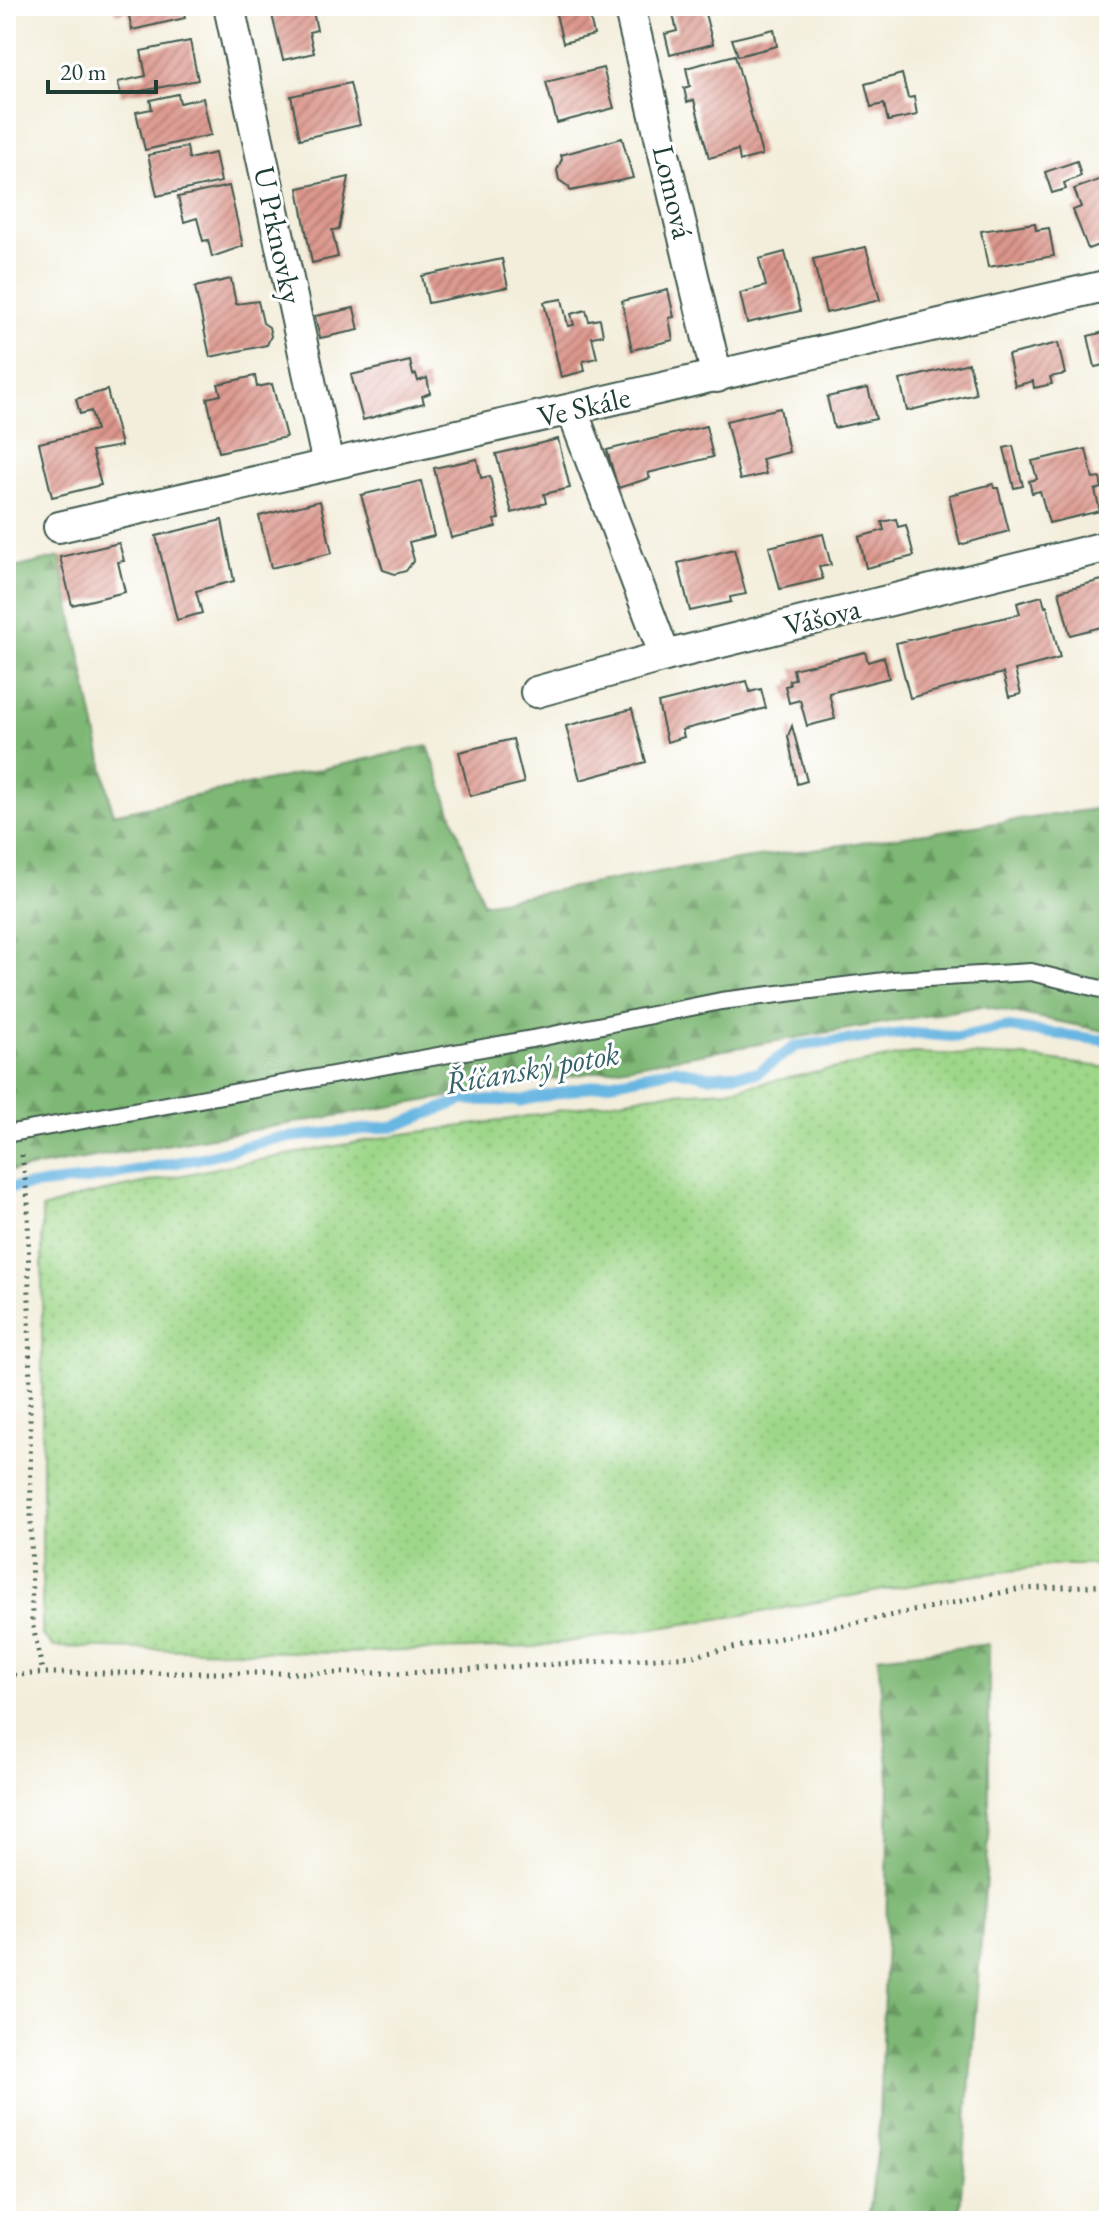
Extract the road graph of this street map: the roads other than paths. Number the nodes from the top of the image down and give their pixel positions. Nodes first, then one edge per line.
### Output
1 (229, 6) edge
2 (629, 6) edge
3 (1109, 285) edge
4 (717, 377) junction
5 (572, 410) junction
6 (328, 464) junction
7 (59, 527) dead end
8 (1109, 546) edge
9 (665, 656) junction
10 (536, 692) dead end
11 (1109, 991) edge
12 (6, 1134) edge

1 - 6 street, U Prknovky
2 - 4 street, Lomová
3 - 4 street, Ve Skále
4 - 5 street, Ve Skále
5 - 6 street, Ve Skále
5 - 9 street
6 - 7 street, Ve Skále
8 - 9 street, Vášova
9 - 10 street, Vášova
11 - 12 lane

